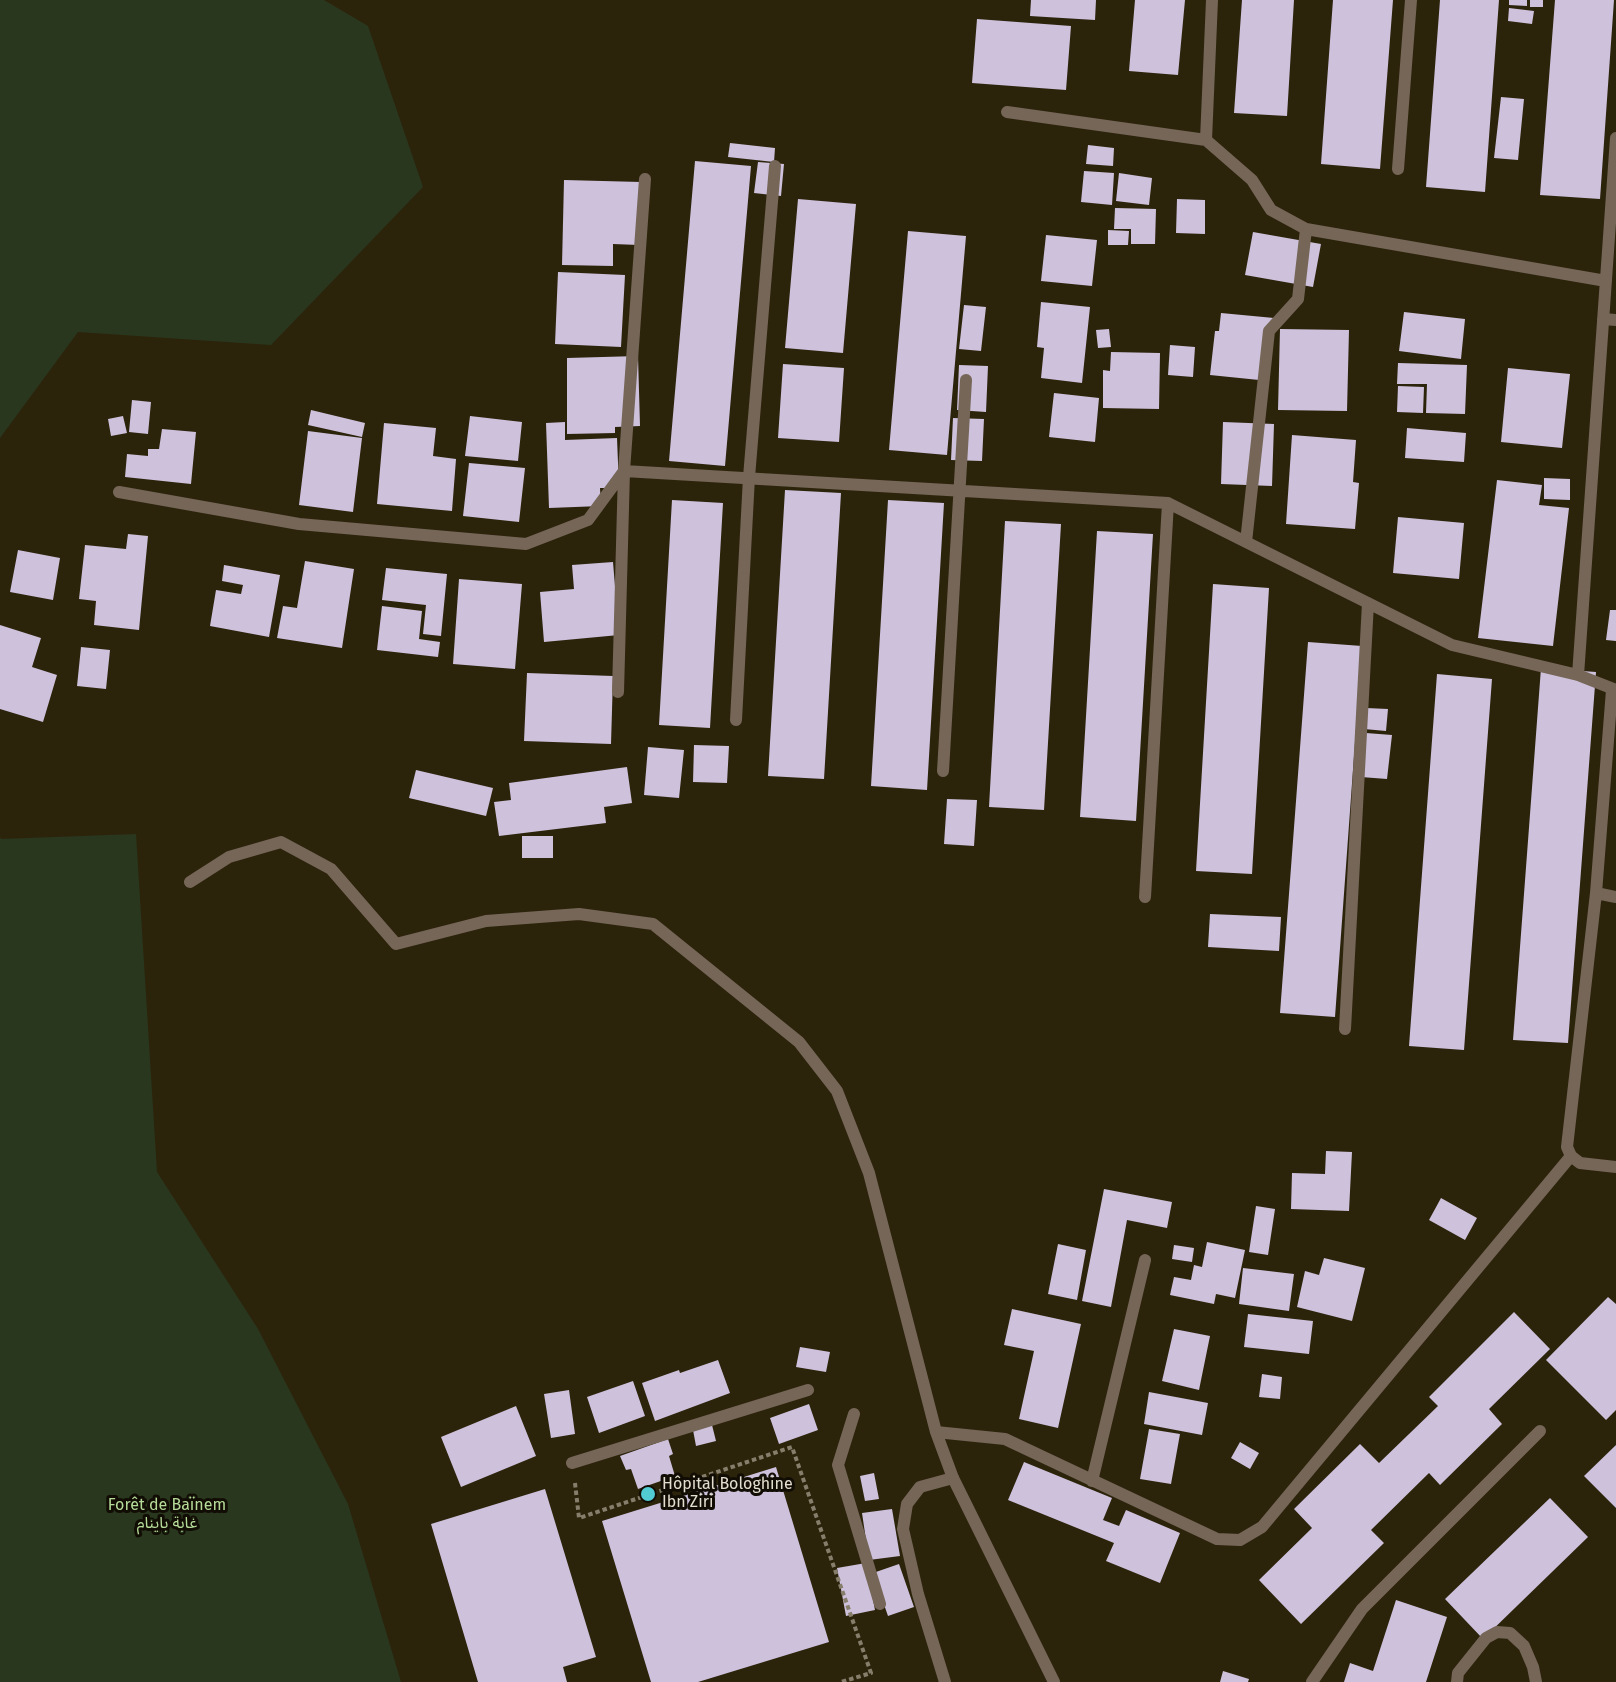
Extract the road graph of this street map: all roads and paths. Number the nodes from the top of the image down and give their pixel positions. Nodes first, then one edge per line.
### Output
1 (1212, 0) edge
2 (1411, 0) edge
3 (1007, 112) dead end
4 (1616, 138) edge
5 (1206, 140) junction
6 (775, 166) dead end
7 (1398, 169) dead end
8 (645, 179) dead end
9 (1306, 229) junction
10 (1606, 281) junction
11 (1610, 319) edge
12 (966, 380) dead end
13 (624, 471) junction
14 (749, 477) junction
15 (119, 492) dead end
16 (959, 492) junction
17 (1168, 503) junction
18 (1246, 542) junction
19 (1368, 603) junction
20 (1578, 675) junction
21 (1614, 690) edge
22 (618, 692) dead end
23 (736, 720) dead end
24 (943, 771) dead end
25 (190, 882) dead end
26 (1596, 893) junction
27 (1144, 897) dead end
28 (1616, 897) edge
29 (1345, 1029) dead end
30 (1571, 1156) junction
31 (1616, 1167) edge
32 (1145, 1260) dead end
33 (808, 1390) dead end
34 (854, 1414) dead end
35 (1540, 1431) dead end
36 (936, 1432) junction
37 (572, 1463) joint
38 (953, 1478) junction
39 (1092, 1481) junction
40 (880, 1604) dead end
41 (841, 1682) edge
42 (945, 1682) edge
43 (1054, 1682) edge
44 (1312, 1682) edge
45 (1456, 1682) edge
46 (1536, 1682) edge

1 - 5 street
2 - 7 street
3 - 5 street
4 - 10 street
5 - 9 street
6 - 14 street
8 - 13 street
9 - 10 street
9 - 18 street
10 - 11 street
11 - 20 street
12 - 16 street
13 - 14 street
13 - 15 street
13 - 22 street
14 - 16 street
14 - 23 street
16 - 17 street
16 - 24 street
17 - 18 street
17 - 27 street
18 - 19 street
19 - 20 street
19 - 29 street
20 - 21 street
21 - 26 street
25 - 36 street
26 - 28 street
26 - 30 street
30 - 31 street
30 - 39 street
32 - 39 street
33 - 37 street
34 - 40 street
35 - 44 street
36 - 38 street
36 - 39 street
37 - 41 path
38 - 42 street
38 - 43 street
45 - 46 street

